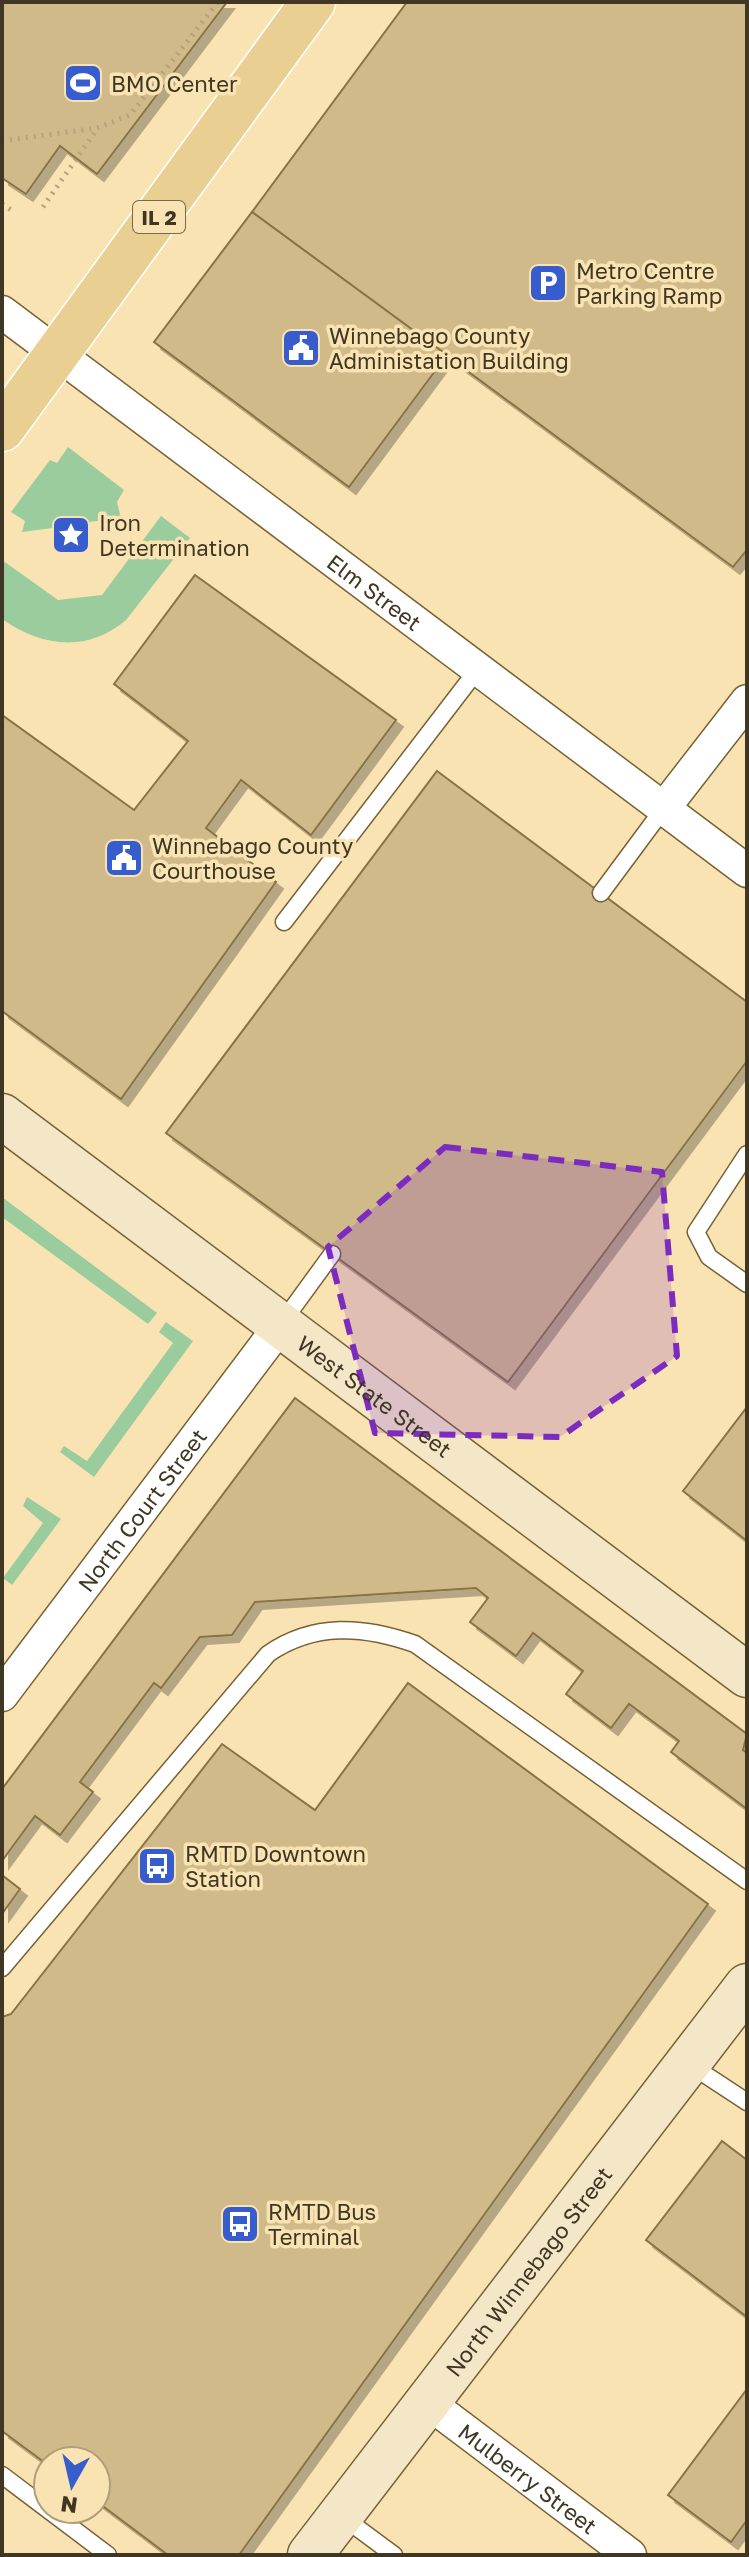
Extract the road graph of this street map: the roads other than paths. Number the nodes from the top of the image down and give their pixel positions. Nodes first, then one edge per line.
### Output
1 (313, 2) edge
2 (2, 312) edge
3 (59, 354) junction
4 (2, 429) edge
5 (478, 669) junction
6 (747, 701) edge
7 (664, 808) junction
8 (747, 871) edge
9 (601, 893) dead end
10 (284, 922) dead end
11 (2, 1116) edge
12 (747, 1154) edge
13 (332, 1254) dead end
14 (747, 1284) edge
15 (280, 1326) junction
16 (747, 1675) edge
17 (2, 1695) edge
18 (747, 1881) edge
19 (2, 1968) edge
20 (738, 2005) edge
21 (687, 2063) junction
22 (747, 2102) edge
23 (426, 2401) junction
24 (2, 2475) edge
25 (340, 2515) junction
26 (108, 2555) edge
27 (310, 2555) edge
28 (394, 2555) edge
29 (630, 2555) edge

1 - 3 main road, IL 2
2 - 3 street, Elm Street
3 - 4 main road, IL 2
3 - 5 street, Elm Street
5 - 7 street, Elm Street
5 - 10 lane
6 - 7 street
7 - 8 street, Elm Street
7 - 9 lane
11 - 15 main road, West State Street
12 - 14 lane
13 - 15 lane
15 - 16 main road, West State Street
15 - 17 street, North Court Street
18 - 19 lane
20 - 21 main road, North Winnebago Street
21 - 22 lane
21 - 23 main road, North Winnebago Street
23 - 25 main road, North Winnebago Street
23 - 29 street, Mulberry Street
24 - 26 lane
25 - 27 main road, North Winnebago Street
25 - 28 lane

